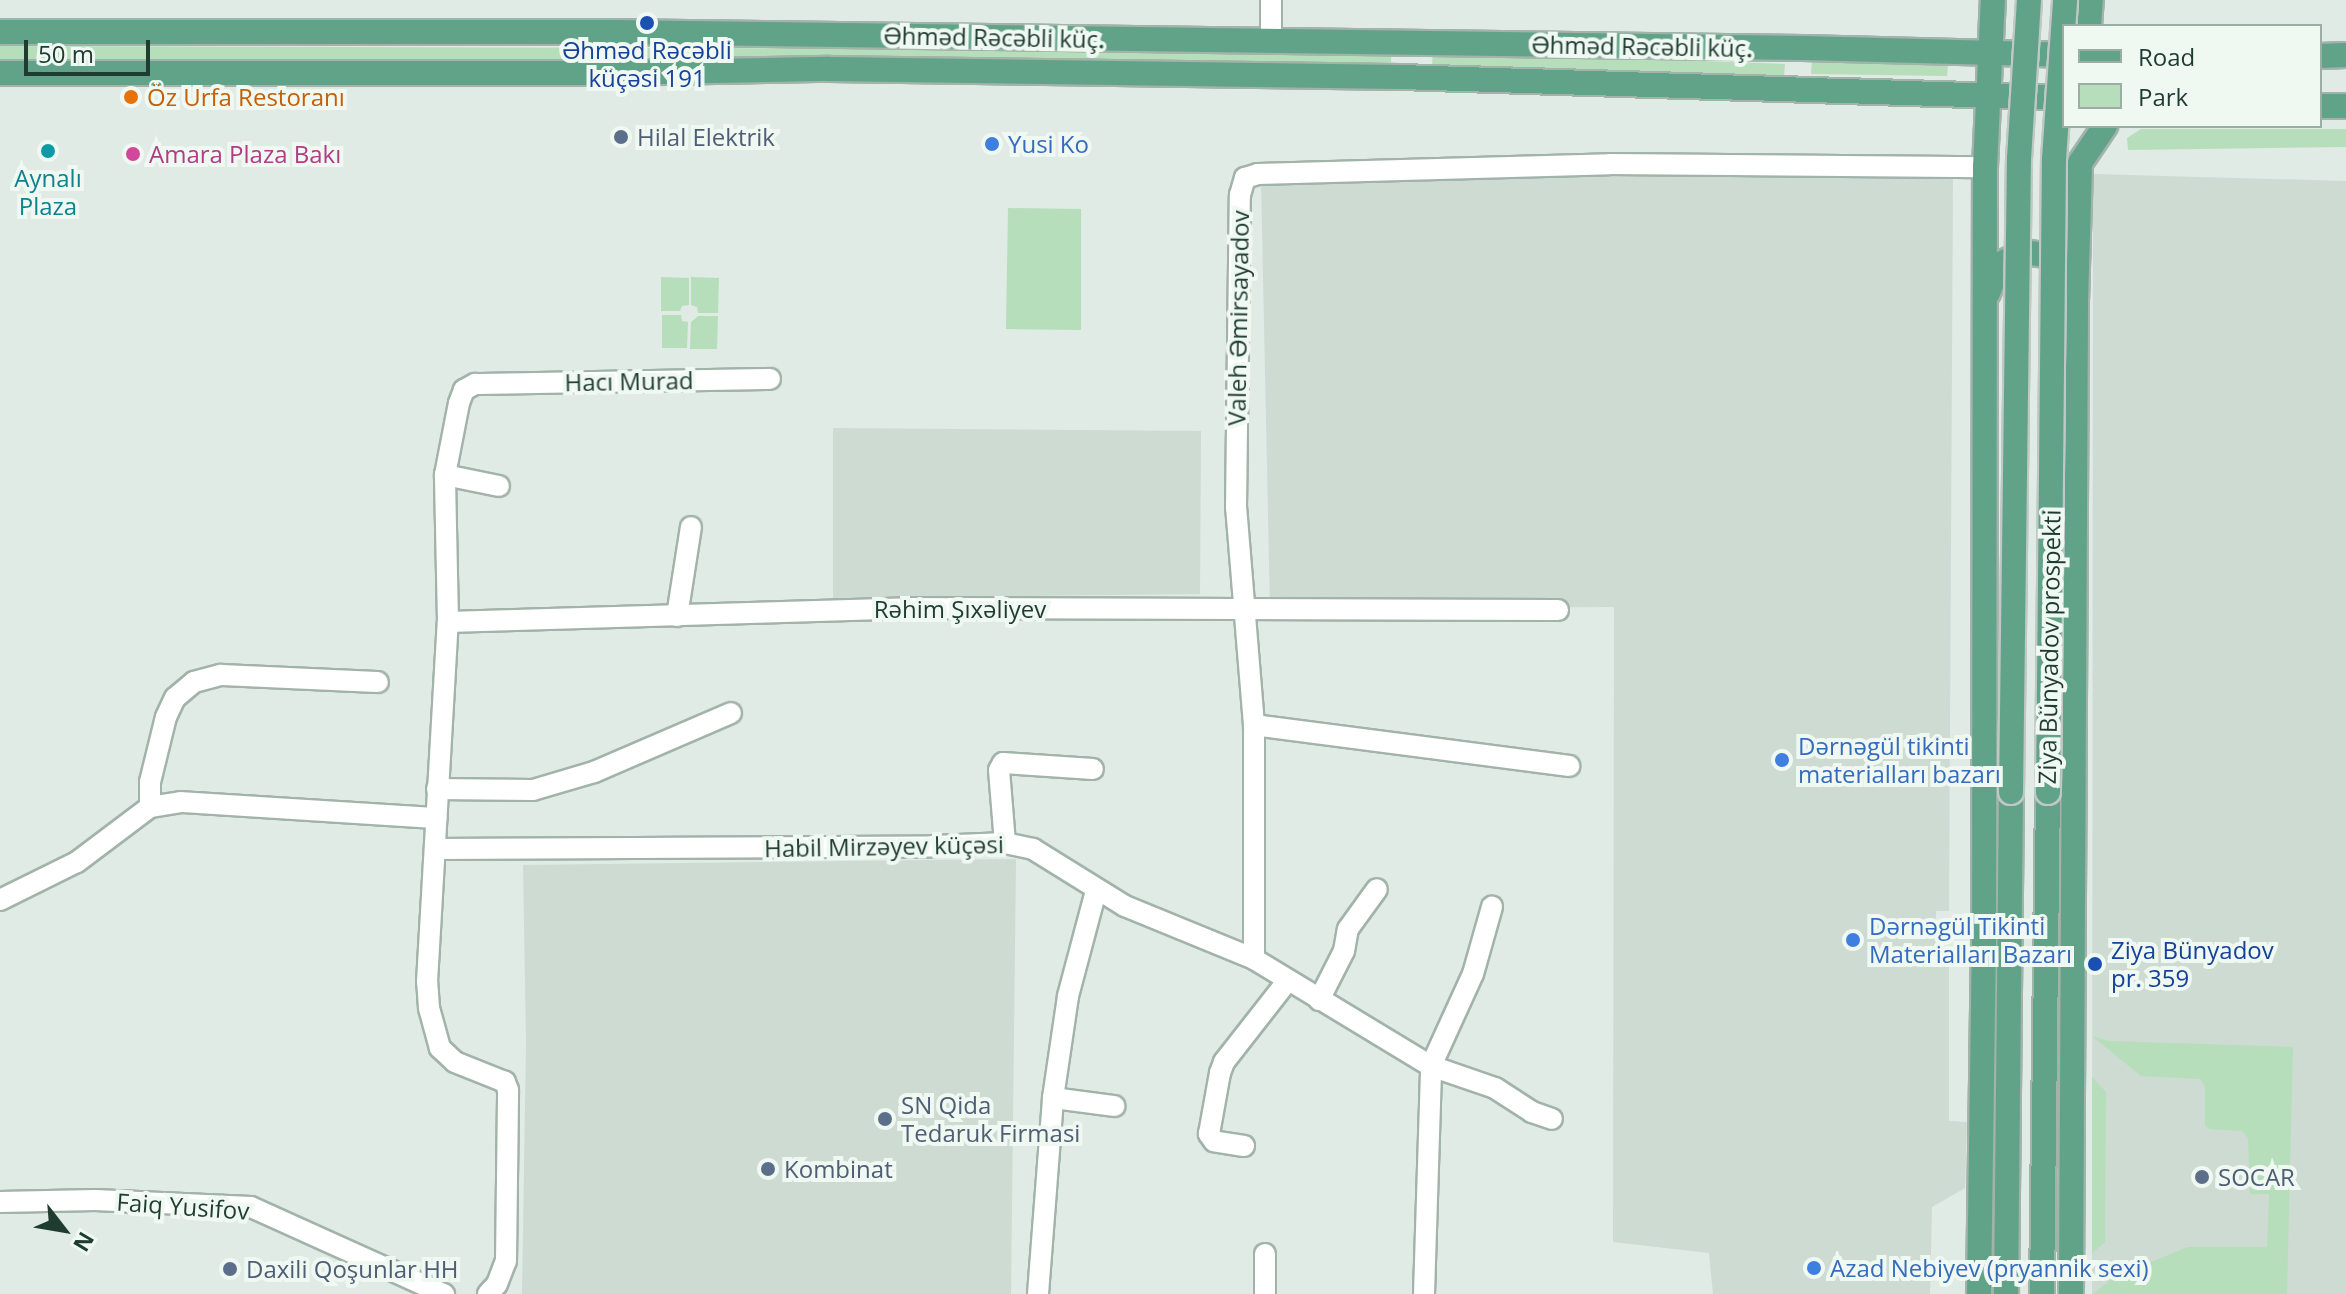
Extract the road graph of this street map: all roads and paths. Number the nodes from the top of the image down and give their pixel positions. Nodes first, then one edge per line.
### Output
1 (1271, 0) edge
2 (1993, 0) edge
3 (2029, 0) edge
4 (2065, 0) edge
5 (2091, 0) edge
6 (2063, 24) edge
7 (2089, 24) edge
8 (0, 32) edge
9 (1271, 41) junction
10 (1401, 43) junction
11 (2062, 43) edge
12 (1803, 48) junction
13 (1988, 53) junction
14 (2062, 55) edge
15 (2346, 55) edge
16 (2322, 56) edge
17 (0, 73) edge
18 (1400, 77) junction
19 (1803, 87) junction
20 (1986, 94) junction
21 (2062, 98) edge
22 (2322, 106) edge
23 (2346, 106) edge
24 (2104, 128) edge
25 (1985, 167) junction
26 (2076, 301) junction
27 (1984, 308) junction
28 (770, 379) dead end
29 (445, 475) junction
30 (499, 486) dead end
31 (691, 527) dead end
32 (1244, 608) junction
33 (1558, 610) dead end
34 (677, 616) junction
35 (448, 622) junction
36 (378, 682) dead end
37 (731, 713) dead end
38 (1254, 725) junction
39 (1569, 766) dead end
40 (1093, 769) dead end
41 (437, 789) junction
42 (150, 807) junction
43 (436, 818) junction
44 (1005, 843) junction
45 (435, 849) junction
46 (1377, 889) dead end
47 (1096, 891) junction
48 (0, 900) edge
49 (1492, 907) dead end
50 (2007, 940) junction
51 (2045, 945) junction
52 (1254, 959) junction
53 (1288, 980) junction
54 (1319, 1000) junction
55 (2071, 1058) junction
56 (1431, 1066) junction
57 (1053, 1098) junction
58 (1114, 1106) dead end
59 (1552, 1119) dead end
60 (1244, 1146) dead end
61 (1981, 1172) junction
62 (0, 1202) edge
63 (1265, 1254) dead end
64 (2071, 1292) edge
65 (444, 1294) edge
66 (488, 1294) edge
67 (1038, 1294) edge
68 (1265, 1294) edge
69 (1424, 1294) edge
70 (1979, 1294) edge
71 (2006, 1294) edge
72 (2042, 1294) edge

1 - 9 street
2 - 13 main road
3 - 50 main road, Ziya Bünyadov prospekti, bridge
4 - 6 main road, Ziya Bünyadov prospekti, bridge
5 - 7 main road
8 - 9 main road, Əhməd Rəcəbli küç.
9 - 10 main road, Əhməd Rəcəbli küç.
10 - 12 main road, Əhməd Rəcəbli küç.
10 - 18 main road
11 - 51 main road, Ziya Bünyadov prospekti, bridge
12 - 13 main road, Əhməd Rəcəbli küç.
12 - 19 main road
13 - 14 main road, Əhməd Rəcəbli küç.
13 - 20 main road
15 - 16 main road
17 - 18 main road, Əhməd Rəcəbli küç.
18 - 19 main road, Əhməd Rəcəbli küç.
19 - 20 main road, Əhməd Rəcəbli küç.
20 - 21 main road, Əhməd Rəcəbli küç.
20 - 25 main road
22 - 23 main road
24 - 26 main road, Ziya Bünyadov prospekti
25 - 27 main road
25 - 32 street, Valeh Əmirsayadov
26 - 27 main road
26 - 55 main road, Ziya Bünyadov prospekti
27 - 61 main road
28 - 29 street, Hacı Murad
29 - 30 street
29 - 35 street
31 - 34 street
32 - 33 street, Rəhim Şıxəliyev
32 - 34 street, Rəhim Şıxəliyev
32 - 38 street, Valeh Əmirsayadov
34 - 35 street, Rəhim Şıxəliyev
35 - 41 street
36 - 42 street
37 - 41 street
38 - 39 street
38 - 52 street, Valeh Əmirsayadov
40 - 44 street
41 - 43 street
42 - 43 street
42 - 48 street
43 - 45 street
44 - 45 street, Habil Mirzəyev küçəsi
44 - 47 street, Habil Mirzəyev küçəsi
45 - 66 street
46 - 54 street
47 - 52 street, Habil Mirzəyev küçəsi
47 - 57 street
49 - 56 street
50 - 61 main road
50 - 71 main road, Ziya Bünyadov prospekti
51 - 55 main road
51 - 72 main road, Ziya Bünyadov prospekti
52 - 53 street, Habil Mirzəyev küçəsi
53 - 54 street, Habil Mirzəyev küçəsi
53 - 60 street
54 - 56 street, Habil Mirzəyev küçəsi
55 - 64 main road, Ziya Bünyadov prospekti
56 - 59 street, Habil Mirzəyev küçəsi
56 - 69 street
57 - 58 street
57 - 67 street
61 - 70 main road
62 - 65 street, Faiq Yusifov
63 - 68 street

